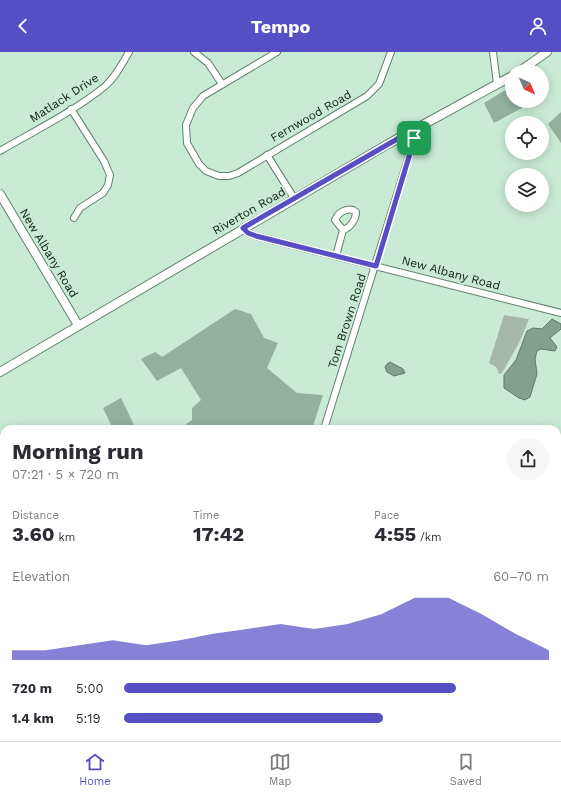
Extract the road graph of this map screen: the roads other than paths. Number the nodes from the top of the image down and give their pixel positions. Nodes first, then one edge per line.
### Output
1 (129, 52) edge
2 (194, 52) edge
3 (277, 52) edge
4 (391, 52) edge
5 (493, 52) edge
6 (547, 52) edge
7 (530, 64) edge
8 (505, 80) edge
9 (222, 84) junction
10 (497, 84) junction
11 (71, 109) junction
12 (418, 127) junction
13 (0, 151) edge
14 (267, 155) junction
15 (0, 194) edge
16 (294, 198) junction
17 (74, 218) dead end
18 (243, 228) junction
19 (343, 230) dead end
20 (336, 256) junction
21 (376, 266) junction
22 (561, 313) edge
23 (78, 325) junction
24 (0, 372) edge
25 (325, 425) edge

1 - 11 street, Matlack Drive
2 - 9 street
3 - 9 street
4 - 14 street, Fernwood Road
5 - 10 street
6 - 7 main road
8 - 10 main road, Riverton Road
9 - 14 street
10 - 12 main road, Riverton Road
11 - 13 street, Matlack Drive
11 - 17 street
12 - 16 main road, Riverton Road
12 - 21 street, Tom Brown Road
14 - 16 street, Fernwood Road
15 - 23 main road, New Albany Road
16 - 18 main road, Riverton Road
18 - 20 street, New Albany Road
18 - 23 main road, Riverton Road
19 - 20 street
20 - 21 street, New Albany Road
21 - 22 street, New Albany Road
21 - 25 street, Tom Brown Road
23 - 24 main road, Riverton Road

